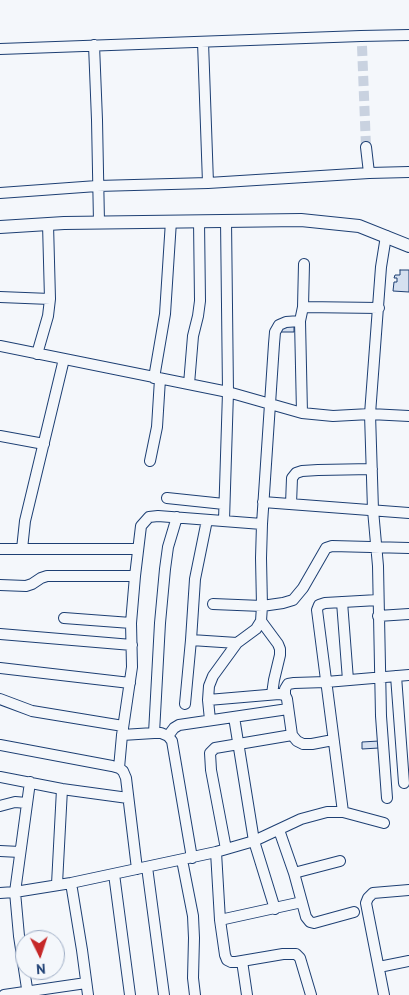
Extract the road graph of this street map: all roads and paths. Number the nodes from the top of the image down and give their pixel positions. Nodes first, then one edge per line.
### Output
1 (409, 35) edge
2 (203, 42) junction
3 (94, 45) junction
4 (0, 48) edge
5 (366, 147) tunnel mouth
6 (409, 172) edge
7 (369, 173) junction
8 (208, 183) junction
9 (97, 186) junction
10 (0, 193) edge
11 (199, 220) junction
12 (226, 220) junction
13 (171, 221) junction
14 (98, 222) junction
15 (48, 224) junction
16 (0, 227) edge
17 (386, 236) junction
18 (409, 246) edge
19 (304, 264) dead end
20 (0, 297) edge
21 (50, 299) junction
22 (303, 308) junction
23 (379, 308) junction
24 (300, 321) junction
25 (0, 346) edge
26 (37, 354) junction
27 (64, 359) junction
28 (157, 378) junction
29 (189, 384) junction
30 (228, 392) junction
31 (270, 404) junction
32 (302, 413) junction
33 (370, 414) junction
34 (409, 416) edge
35 (0, 436) edge
36 (44, 444) junction
37 (150, 461) dead end
38 (372, 469) junction
39 (167, 498) dead end
40 (263, 502) junction
41 (224, 504) junction
42 (291, 504) junction
43 (373, 510) junction
44 (409, 512) edge
45 (177, 517) junction
46 (207, 520) junction
47 (224, 520) junction
48 (262, 524) junction
49 (376, 547) junction
50 (409, 548) edge
51 (0, 549) edge
52 (22, 549) junction
53 (138, 549) junction
54 (135, 576) junction
55 (0, 585) edge
56 (378, 600) junction
57 (342, 602) junction
58 (213, 604) dead end
59 (262, 606) junction
60 (409, 614) edge
61 (378, 616) junction
62 (64, 618) dead end
63 (261, 621) junction
64 (131, 623) junction
65 (0, 634) edge
66 (191, 640) junction
67 (237, 643) junction
68 (132, 645) junction
69 (0, 668) edge
70 (409, 675) edge
71 (396, 676) junction
72 (380, 677) junction
73 (348, 680) junction
74 (326, 682) junction
75 (130, 683) junction
76 (272, 694) junction
77 (285, 695) junction
78 (0, 699) edge
79 (208, 700) junction
80 (185, 704) dead end
81 (288, 708) junction
82 (234, 717) junction
83 (210, 720) junction
84 (122, 731) junction
85 (154, 732) junction
86 (292, 735) junction
87 (168, 736) junction
88 (333, 740) junction
89 (405, 741) edge
90 (239, 744) junction
91 (0, 745) edge
92 (119, 768) junction
93 (0, 777) edge
94 (30, 782) junction
95 (404, 783) dead end
96 (62, 789) junction
97 (128, 798) junction
98 (387, 798) dead end
99 (27, 803) junction
100 (0, 806) edge
101 (343, 812) junction
102 (384, 823) dead end
103 (279, 830) junction
104 (254, 841) junction
105 (0, 851) edge
106 (221, 851) junction
107 (20, 852) junction
108 (187, 859) junction
109 (340, 861) dead end
110 (142, 868) junction
111 (294, 873) junction
112 (114, 874) junction
113 (71, 882) junction
114 (56, 884) junction
115 (409, 890) edge
116 (15, 892) junction
117 (0, 893) edge
118 (302, 902) junction
119 (275, 909) junction
120 (354, 912) dead end
121 (220, 920) junction
122 (242, 961) junction
123 (409, 962) edge
124 (379, 967) junction
125 (86, 983) junction
126 (50, 992) edge
127 (28, 993) edge
128 (4, 995) edge
129 (88, 995) edge
130 (130, 995) edge
131 (164, 995) edge
132 (195, 995) edge
133 (247, 995) edge
134 (311, 995) edge
135 (384, 995) edge

1 - 2 street
2 - 3 street
2 - 8 street
3 - 4 street
3 - 9 street
5 - 7 street
6 - 7 street
7 - 8 street
8 - 9 street
9 - 10 street
9 - 14 street
11 - 12 main road
11 - 13 main road
11 - 29 street
12 - 17 main road
12 - 30 street
13 - 14 main road
13 - 28 street
14 - 15 main road
15 - 16 main road
15 - 21 street
17 - 18 main road
17 - 23 street
19 - 22 street
20 - 21 street
21 - 26 street
22 - 23 street
22 - 24 street
23 - 33 street
24 - 31 street
24 - 32 street
25 - 26 street
26 - 27 street
27 - 28 street
27 - 36 street
28 - 29 street
28 - 37 street
29 - 30 street
30 - 31 street
30 - 41 street
31 - 32 street
31 - 40 street
32 - 33 street
33 - 34 street
33 - 38 street
35 - 36 street
36 - 52 street
38 - 42 street
38 - 43 street
39 - 41 street
40 - 42 street
40 - 48 street
41 - 47 street
42 - 43 street
43 - 44 street
43 - 49 street
45 - 46 street
45 - 53 street
45 - 85 street
46 - 47 street
46 - 66 street
47 - 48 street
48 - 59 street
49 - 50 street
49 - 56 street
49 - 59 street
51 - 52 street
52 - 53 street
53 - 54 street
54 - 55 street
54 - 64 street
56 - 57 street
56 - 61 street
57 - 73 street
57 - 74 street
58 - 59 street
59 - 63 street
60 - 61 street
61 - 72 street
62 - 64 street
63 - 67 street
63 - 76 street
64 - 68 street
65 - 68 street
66 - 67 street
66 - 80 street
67 - 79 street
68 - 75 street
69 - 75 street
70 - 71 street
71 - 72 street
71 - 89 street
72 - 73 street
72 - 98 street
73 - 74 street
74 - 77 street
74 - 88 street
75 - 84 street
76 - 77 street
76 - 79 street
77 - 81 street
78 - 84 street
79 - 83 street
81 - 82 street
81 - 86 street
82 - 83 street
82 - 90 street
83 - 87 street
84 - 85 street
84 - 92 street
85 - 87 street
86 - 88 street
86 - 90 street
87 - 108 street
88 - 101 street
89 - 95 street
90 - 104 street
90 - 106 street
91 - 92 street
92 - 97 street
93 - 94 street
94 - 96 street
94 - 99 street
96 - 97 street
96 - 114 street
97 - 110 street
99 - 100 street
99 - 107 street
101 - 102 street
101 - 103 street
103 - 104 street
103 - 111 street
104 - 106 street
104 - 119 street
105 - 107 street
106 - 108 street
106 - 121 street
107 - 116 street
108 - 110 street
108 - 132 street
109 - 111 street
110 - 112 street
110 - 131 street
111 - 118 street
112 - 113 street
112 - 130 street
113 - 114 street
113 - 125 street
114 - 116 street
115 - 124 street
116 - 117 street
116 - 127 street
118 - 119 street
118 - 120 street
119 - 121 street
121 - 122 street
122 - 133 street
122 - 134 street
123 - 124 street
124 - 135 street
125 - 126 street
125 - 129 street
126 - 127 street
127 - 128 street

